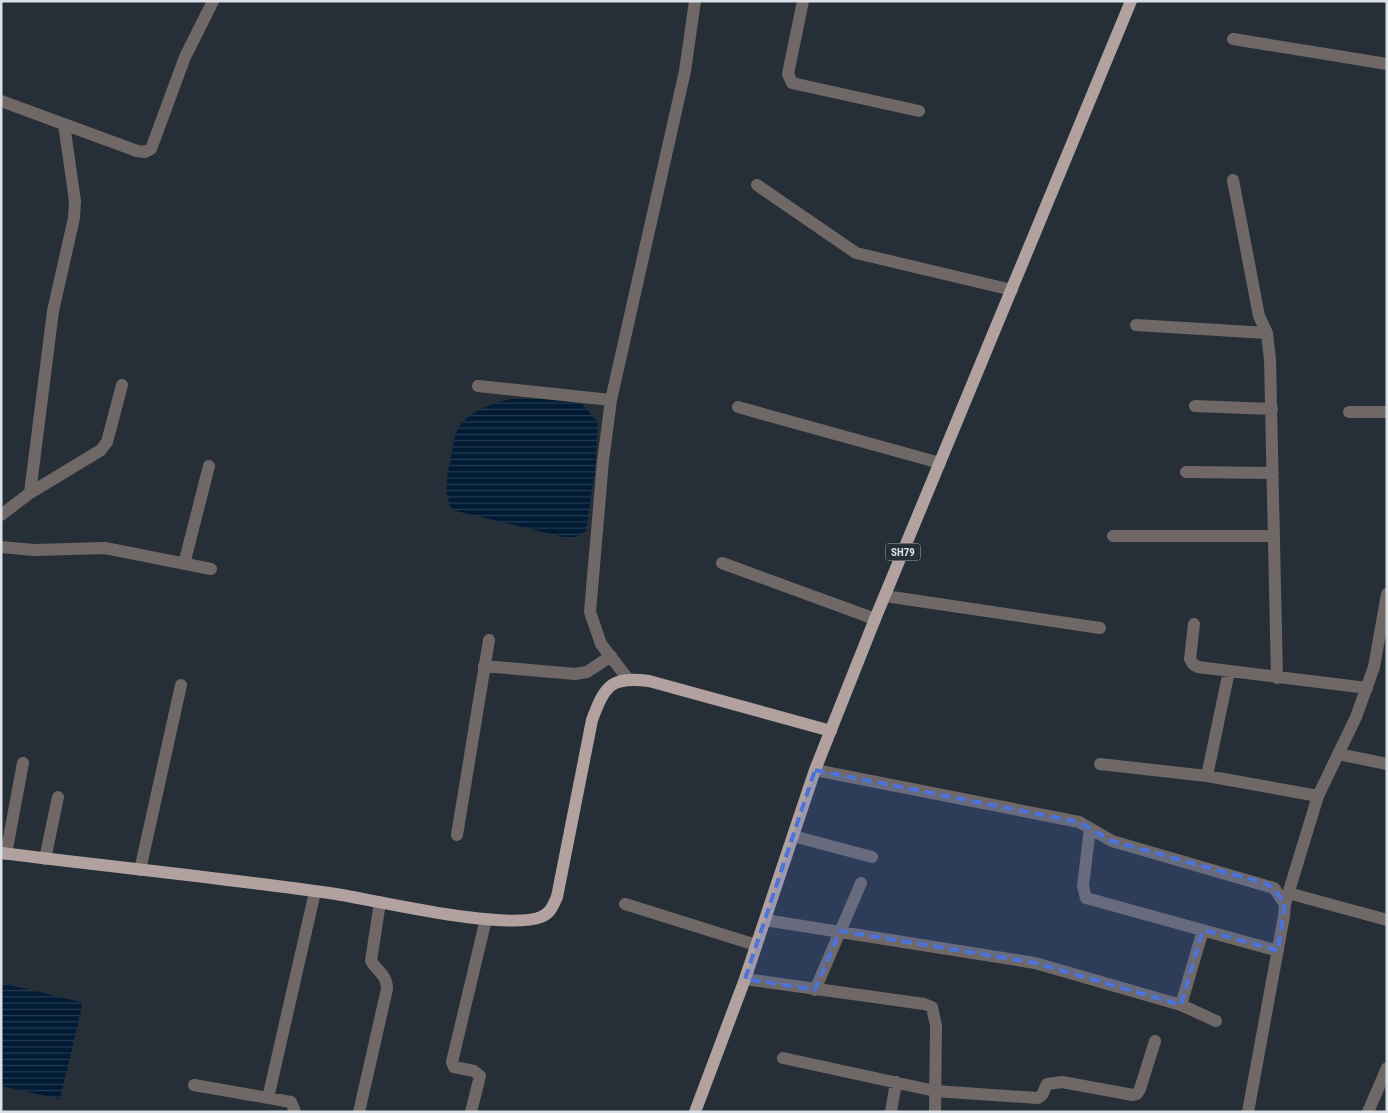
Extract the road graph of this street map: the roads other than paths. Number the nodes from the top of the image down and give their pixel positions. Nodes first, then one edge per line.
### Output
1 (213, 1) edge
2 (695, 1) edge
3 (804, 1) edge
4 (1131, 1) edge
5 (1233, 39) dead end
6 (1387, 64) edge
7 (1, 102) edge
8 (919, 111) dead end
9 (64, 124) junction
10 (1233, 180) dead end
11 (757, 185) dead end
12 (1012, 290) junction
13 (1136, 325) dead end
14 (1267, 333) junction
15 (122, 385) dead end
16 (478, 386) dead end
17 (611, 400) junction
18 (1195, 406) dead end
19 (738, 407) dead end
20 (1272, 409) junction
21 (1349, 412) dead end
22 (1387, 412) edge
23 (940, 463) junction
24 (209, 466) dead end
25 (1186, 472) dead end
26 (1273, 473) junction
27 (30, 493) junction
28 (1, 515) edge
29 (1113, 536) dead end
30 (1274, 536) junction
31 (1, 547) edge
32 (722, 563) dead end
33 (184, 564) junction
34 (212, 569) dead end
35 (885, 596) junction
36 (1386, 598) edge
37 (875, 619) junction
38 (1194, 624) dead end
39 (1100, 628) dead end
40 (488, 640) dead end
41 (611, 656) junction
42 (484, 666) junction
43 (1229, 671) junction
44 (628, 678) junction
45 (1277, 678) junction
46 (181, 684) dead end
47 (1367, 688) junction
48 (831, 731) junction
49 (1338, 754) junction
50 (23, 763) dead end
51 (1100, 764) dead end
52 (1387, 764) edge
53 (815, 770) junction
54 (1207, 776) junction
55 (1318, 796) junction
56 (58, 797) dead end
57 (1090, 828) junction
58 (457, 835) dead end
59 (793, 836) junction
60 (4, 854) edge
61 (872, 857) dead end
62 (45, 859) junction
63 (140, 870) junction
64 (861, 883) dead end
65 (315, 892) junction
66 (1287, 899) junction
67 (380, 902) junction
68 (626, 904) dead end
69 (486, 919) junction
70 (765, 920) junction
71 (1387, 920) edge
72 (1203, 930) junction
73 (840, 931) junction
74 (756, 945) junction
75 (1278, 951) junction
76 (744, 979) junction
77 (815, 990) junction
78 (1181, 1004) junction
79 (1216, 1021) dead end
80 (1155, 1041) dead end
81 (783, 1058) dead end
82 (1387, 1068) edge
83 (896, 1082) junction
84 (194, 1085) dead end
85 (935, 1091) junction
86 (268, 1098) junction
87 (295, 1112) edge
88 (358, 1112) edge
89 (471, 1112) edge
90 (696, 1112) edge
91 (891, 1112) edge
92 (935, 1112) edge
93 (1248, 1112) edge
94 (1368, 1112) edge

1 - 9 street
2 - 17 street
3 - 8 street
4 - 12 main road, SH79
5 - 6 street
7 - 9 street
9 - 27 street
10 - 14 street
11 - 12 street
12 - 23 main road, SH79
13 - 14 street
14 - 20 street
15 - 27 street
16 - 17 street
17 - 41 street
18 - 20 street
19 - 23 street
20 - 26 street
21 - 22 street
23 - 35 main road, SH79
24 - 33 street
25 - 26 street
26 - 30 street
27 - 28 street
29 - 30 street
30 - 45 street
31 - 33 street
32 - 37 street
33 - 34 street
35 - 37 main road, SH79
35 - 39 street
36 - 47 street
37 - 48 main road, SH79
38 - 43 street
40 - 42 street
41 - 42 street
41 - 44 street
42 - 58 street
43 - 45 street
43 - 54 street
44 - 48 main road
44 - 69 main road
45 - 47 street
46 - 63 street
47 - 49 street
48 - 53 main road, SH79
49 - 52 street
49 - 55 street
50 - 60 street
51 - 54 street
53 - 57 street
53 - 59 main road, SH79
54 - 55 street
55 - 66 street
56 - 62 street
57 - 66 street
57 - 72 street
59 - 61 street
59 - 70 main road, SH79
60 - 62 main road
62 - 63 main road
63 - 65 main road
64 - 73 street
65 - 67 main road
65 - 86 street
66 - 71 street
66 - 75 street
67 - 69 main road
67 - 88 street
68 - 74 street
69 - 89 street
70 - 73 street
70 - 74 main road, SH79
72 - 75 street
72 - 78 street
73 - 77 street
73 - 78 street
74 - 76 main road, SH79
75 - 93 street
76 - 77 street
76 - 90 main road, SH79
77 - 85 street
78 - 79 street
80 - 85 street
81 - 83 street
82 - 94 street
83 - 85 street
83 - 91 street
84 - 86 street
85 - 92 street
86 - 87 street

